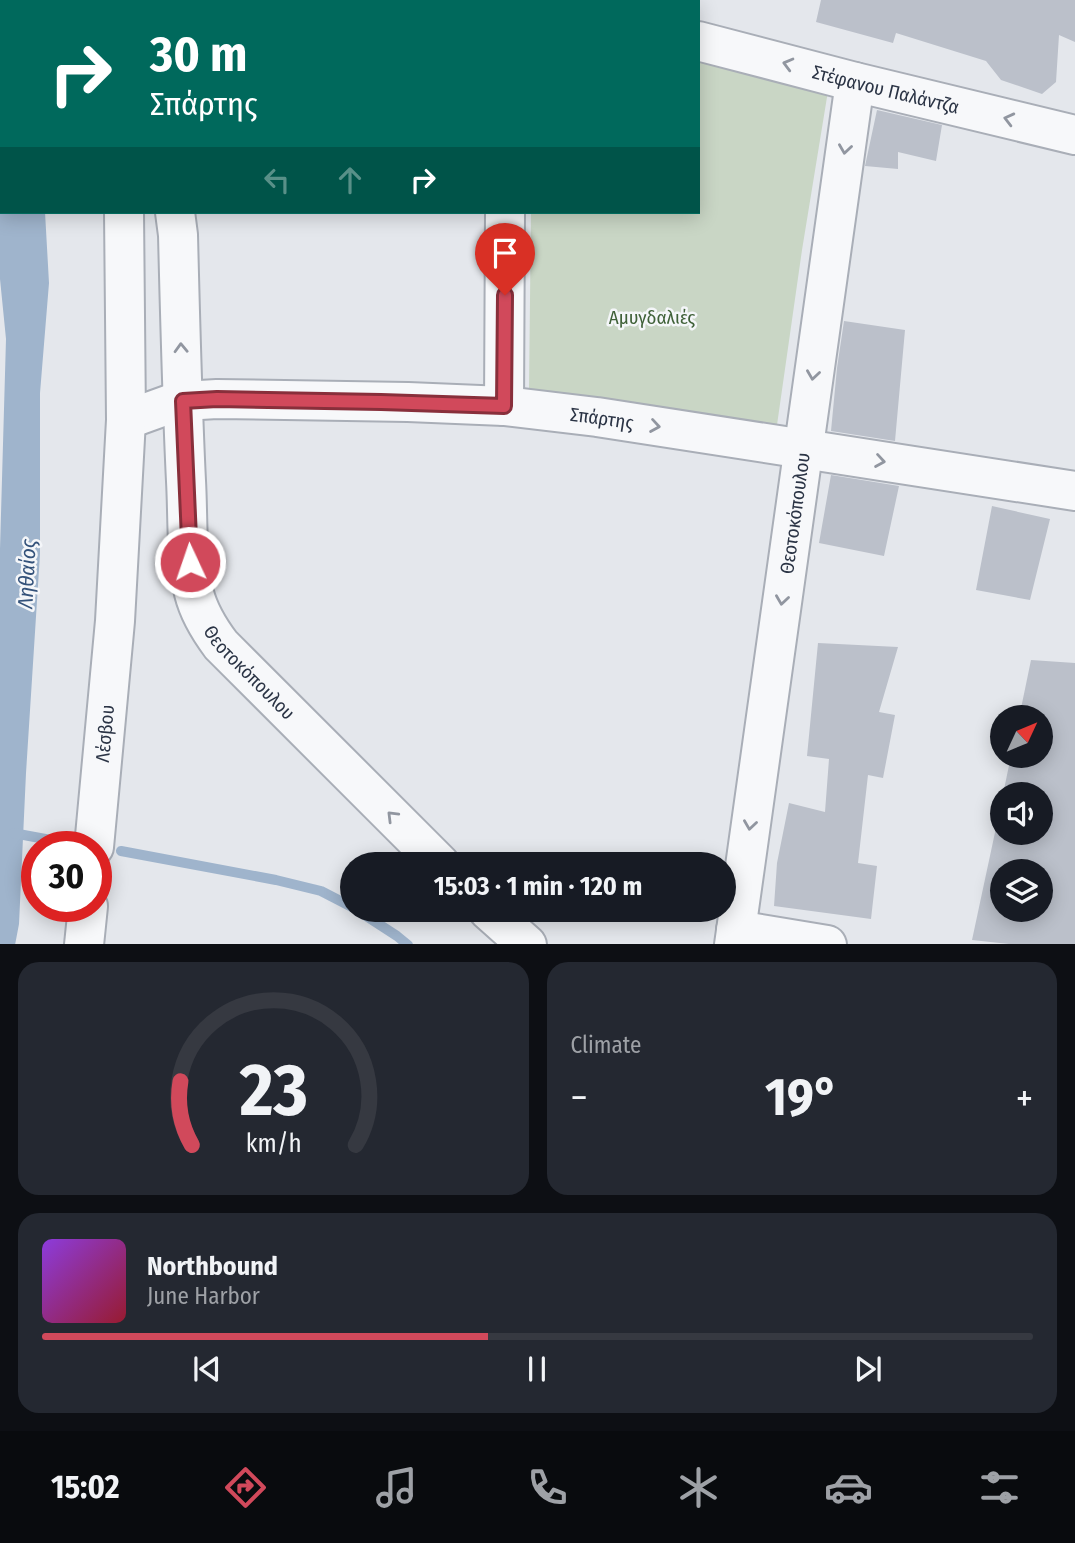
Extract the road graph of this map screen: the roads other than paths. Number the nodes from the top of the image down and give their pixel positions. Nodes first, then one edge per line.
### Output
1 (700, 42) edge
2 (855, 82) junction
3 (1075, 135) edge
4 (124, 214) edge
5 (174, 214) edge
6 (505, 214) edge
7 (183, 401) junction
8 (504, 406) junction
9 (126, 420) junction
10 (803, 450) junction
11 (1075, 491) edge
12 (95, 831) edge
13 (428, 852) edge
14 (86, 922) edge
15 (502, 922) edge
16 (735, 937) edge
17 (84, 944) edge
18 (527, 944) edge
19 (827, 944) edge

2 -> 1 street, Στέφανου Παλάντζα
3 -> 2 street, Στέφανου Παλάντζα
2 -> 10 street, Θεοτοκόπουλου
4 - 9 street, Λέσβου
7 -> 5 street, Θεοτοκόπουλου
6 - 8 street
7 - 8 street, Σπάρτης
7 - 9 street, Σπάρτης
13 -> 7 street, Θεοτοκόπουλου
8 -> 10 street, Σπάρτης
9 - 12 street, Λέσβου
10 -> 11 street, Σπάρτης
10 -> 16 street, Θεοτοκόπουλου
14 - 17 street
15 - 18 street
16 - 19 street

